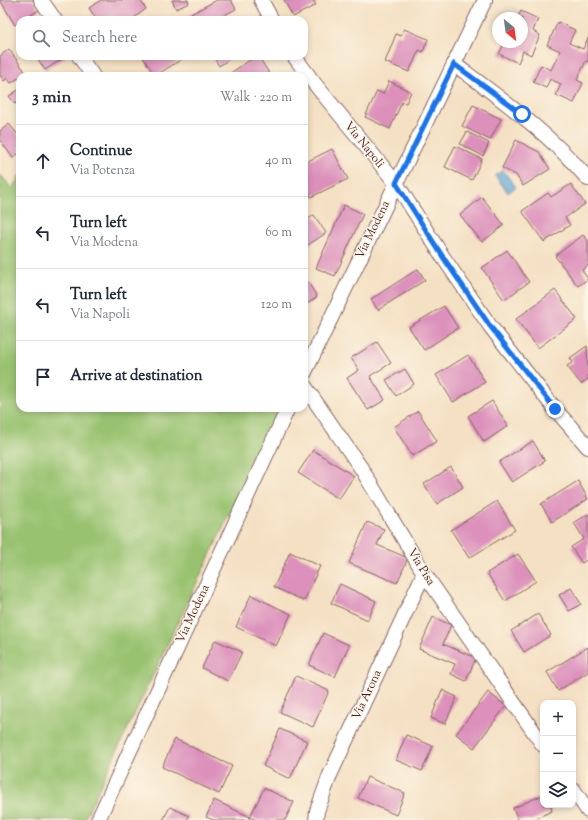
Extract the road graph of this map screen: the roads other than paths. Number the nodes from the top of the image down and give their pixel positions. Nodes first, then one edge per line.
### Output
1 (41, 0) edge
2 (261, 0) edge
3 (485, 0) edge
4 (52, 16) edge
5 (270, 16) edge
6 (82, 60) edge
7 (297, 60) edge
8 (454, 64) junction
9 (90, 72) edge
10 (306, 72) edge
11 (308, 75) edge
12 (588, 178) edge
13 (396, 183) junction
14 (308, 366) edge
15 (308, 391) edge
16 (286, 412) edge
17 (588, 447) edge
18 (424, 573) junction
19 (540, 741) edge
20 (576, 793) edge
21 (588, 811) edge
22 (98, 820) edge
23 (316, 820) edge

1 - 4 street
2 - 5 street
3 - 8 street, Via Modena
6 - 9 street
7 - 10 street, Via Napoli
8 - 12 street
8 - 13 street, Via Modena
11 - 13 street, Via Napoli
13 - 14 street, Via Modena
13 - 17 street, Via Napoli
15 - 18 street, Via Pisa
16 - 22 street, Via Modena
18 - 19 street, Via Pisa
18 - 23 street, Via Arona
20 - 21 street

